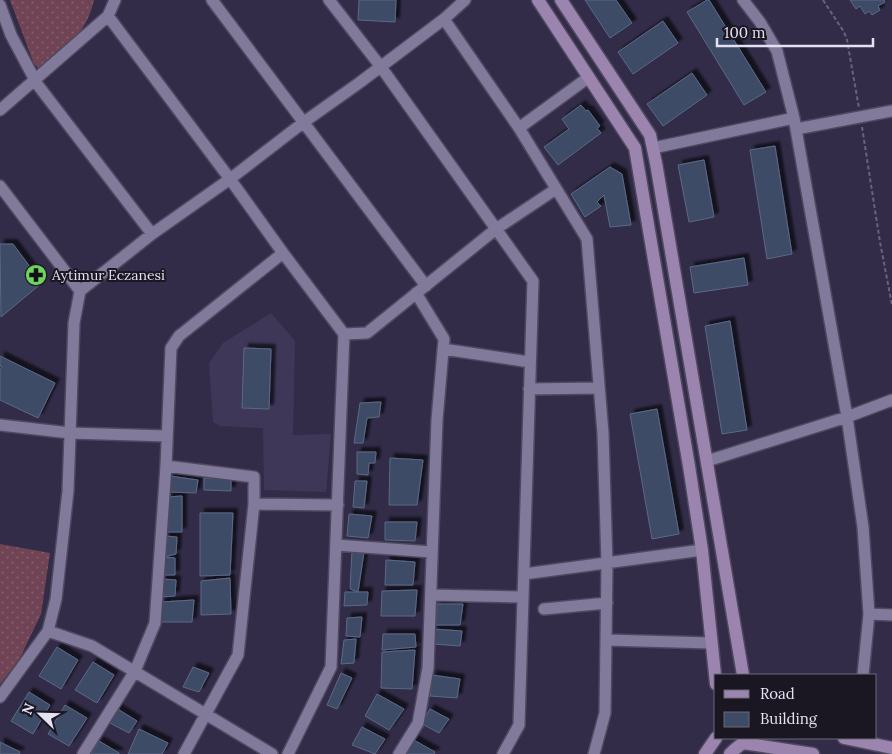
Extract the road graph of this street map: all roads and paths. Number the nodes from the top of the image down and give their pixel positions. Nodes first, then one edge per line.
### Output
1 (115, 0) edge
2 (212, 0) edge
3 (328, 0) edge
4 (465, 0) edge
5 (538, 0) edge
6 (561, 0) edge
7 (742, 0) edge
8 (823, 0) edge
9 (0, 4) edge
10 (108, 16) junction
11 (444, 19) junction
12 (381, 67) junction
13 (589, 77) junction
14 (35, 80) junction
15 (0, 110) edge
16 (892, 111) edge
17 (861, 117) junction
18 (304, 122) junction
19 (795, 124) junction
20 (519, 128) junction
21 (653, 148) junction
22 (230, 179) junction
23 (0, 186) edge
24 (556, 189) junction
25 (496, 229) junction
26 (152, 234) junction
27 (283, 253) junction
28 (426, 286) junction
29 (80, 291) junction
30 (416, 293) junction
31 (892, 305) edge
32 (344, 334) junction
33 (443, 349) junction
34 (530, 362) junction
35 (599, 388) junction
36 (529, 389) junction
37 (892, 400) edge
38 (847, 417) junction
39 (0, 425) edge
40 (70, 433) junction
41 (167, 436) junction
42 (707, 461) junction
43 (166, 466) junction
44 (254, 504) junction
45 (338, 505) junction
46 (336, 546) junction
47 (702, 550) junction
48 (432, 552) junction
49 (607, 564) junction
50 (524, 574) junction
51 (431, 595) junction
52 (523, 597) junction
53 (607, 603) junction
54 (544, 609) dead end
55 (869, 614) junction
56 (892, 615) edge
57 (48, 631) junction
58 (606, 640) junction
59 (711, 642) junction
60 (135, 672) junction
61 (715, 674) edge
62 (743, 674) edge
63 (863, 674) edge
64 (0, 697) edge
65 (206, 714) junction
66 (715, 739) edge
67 (722, 739) edge
68 (852, 739) edge
69 (740, 745) edge
70 (892, 748) edge
71 (83, 754) edge
72 (184, 754) edge
73 (272, 754) edge
74 (288, 754) edge
75 (399, 754) edge
76 (503, 754) edge
77 (594, 754) edge
78 (705, 754) edge
79 (814, 754) edge

1 - 10 street
2 - 18 street
3 - 12 street
4 - 11 street
5 - 13 main road
6 - 21 main road
7 - 19 street
8 - 17 path
9 - 14 street
10 - 14 street
10 - 22 street
11 - 12 street
11 - 20 street
12 - 18 street
12 - 25 street
13 - 20 street
13 - 47 main road
14 - 15 street
14 - 26 street
16 - 17 street
17 - 19 street
17 - 31 path
18 - 22 street
18 - 28 street
19 - 21 street
19 - 38 street
20 - 24 street
21 - 42 main road
22 - 26 street
22 - 27 street
23 - 29 street
24 - 25 street
24 - 35 street
25 - 28 street
25 - 34 street
26 - 29 street
27 - 32 street
27 - 41 street
28 - 30 street
29 - 40 street
30 - 32 street
30 - 33 street
32 - 45 street
33 - 34 street
33 - 48 street
34 - 36 street
35 - 36 street
35 - 49 street
36 - 50 street
37 - 38 street
38 - 42 street
38 - 55 street
39 - 40 street
40 - 41 street
40 - 57 street
41 - 43 street
42 - 62 main road
43 - 44 street
43 - 60 street
44 - 45 street
44 - 65 street
45 - 46 street
46 - 48 street
46 - 74 street
47 - 49 street
47 - 59 main road
48 - 51 street
49 - 50 street
49 - 53 street
50 - 52 street
51 - 52 street
51 - 75 street
52 - 76 street
53 - 54 street
53 - 58 street
55 - 56 street
55 - 63 street
57 - 60 street
57 - 64 street
58 - 59 street
58 - 77 street
59 - 61 main road
60 - 65 street
60 - 71 street
65 - 72 street
65 - 73 street
66 - 78 main road
67 - 69 main road
68 - 70 main road
69 - 79 main road

